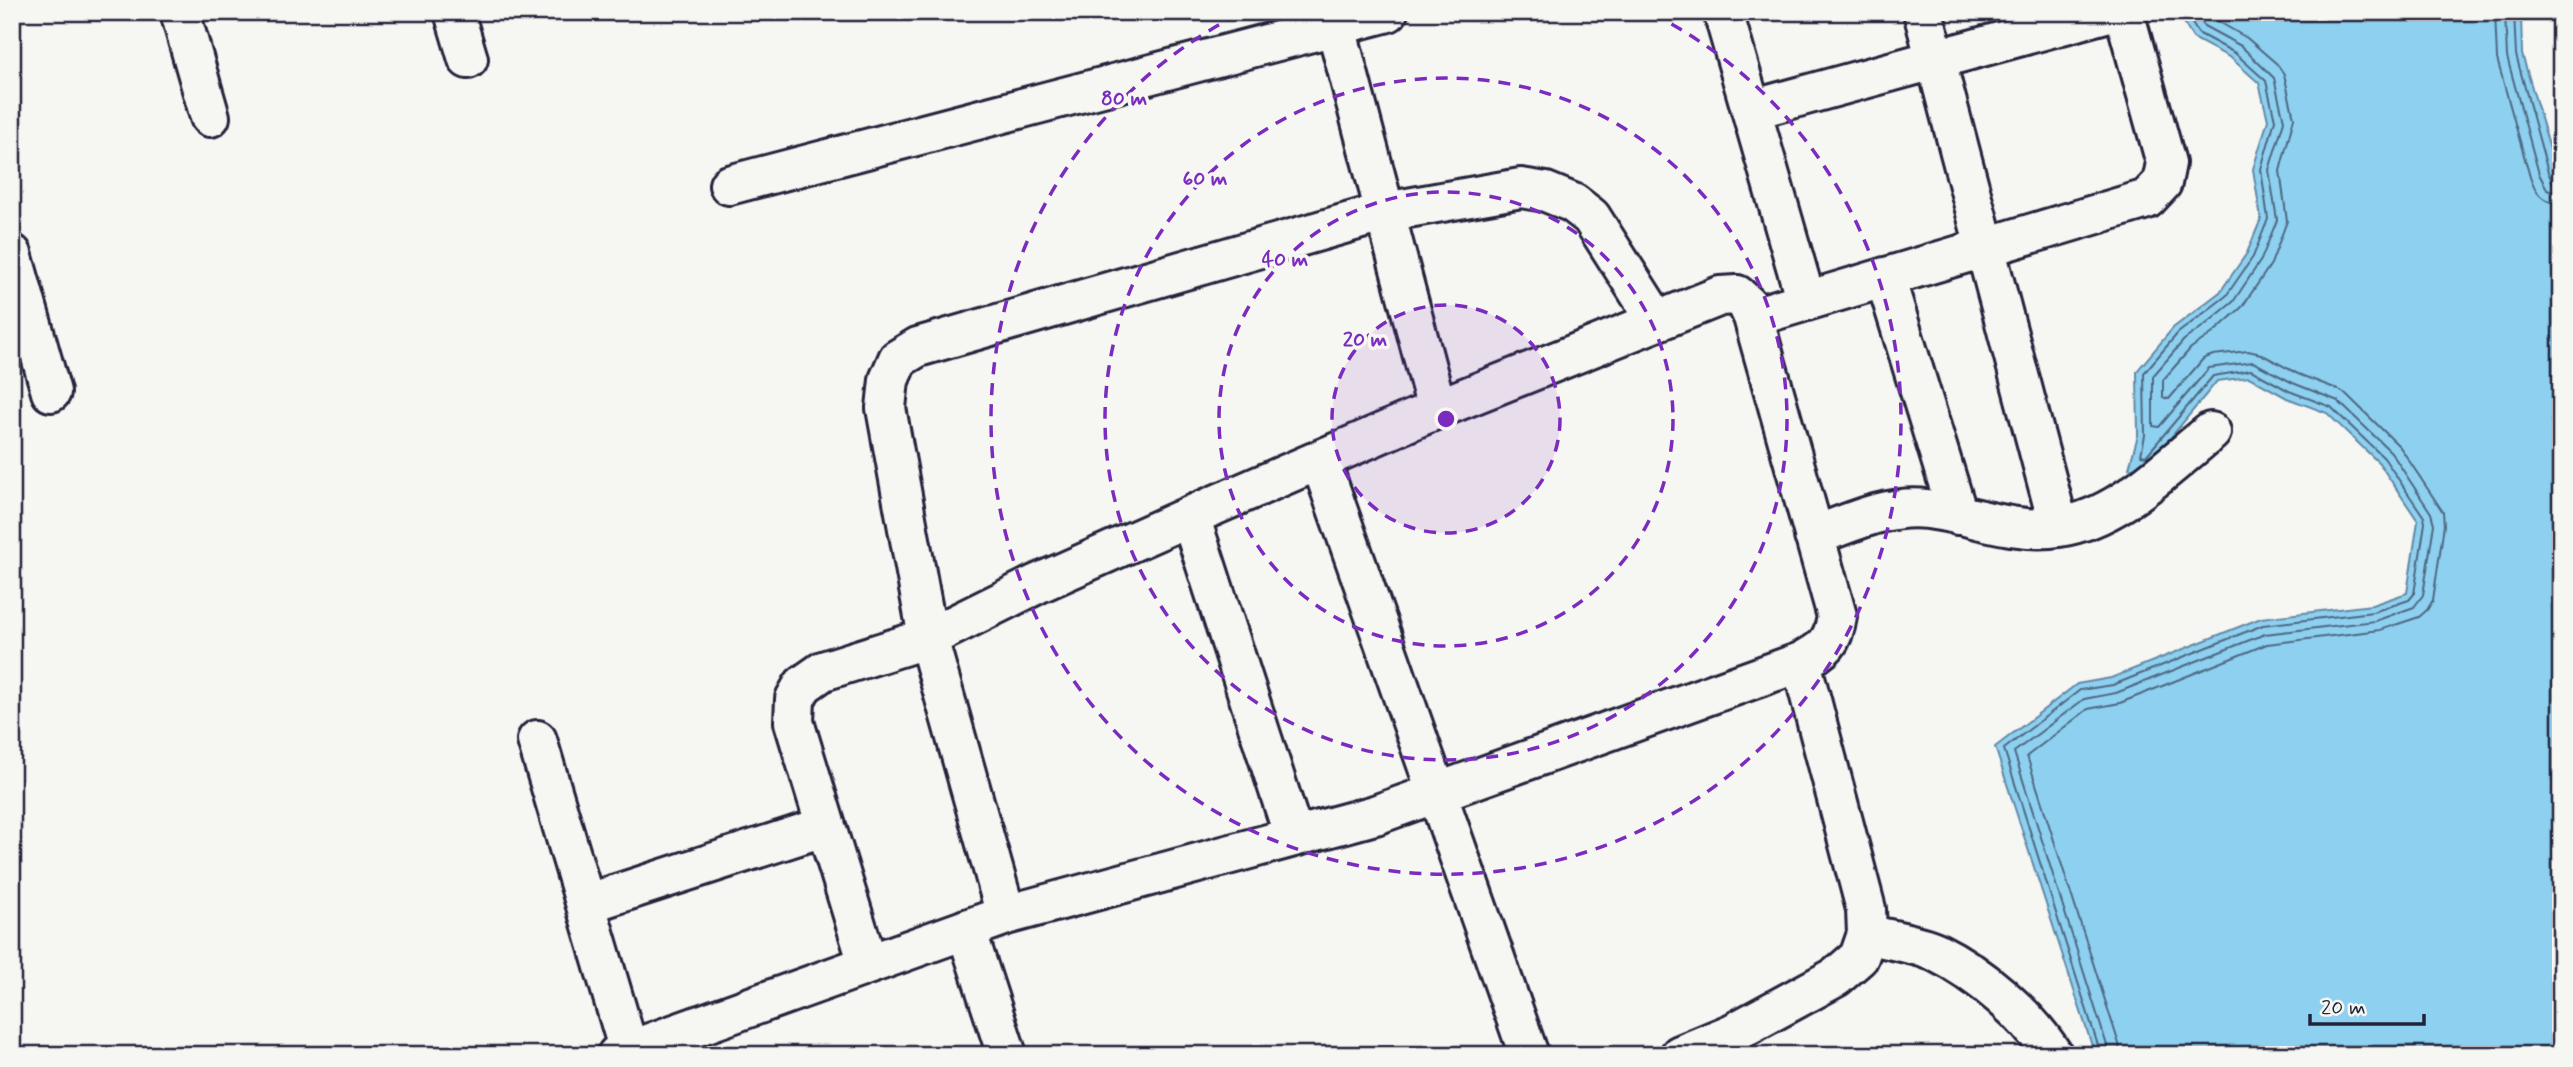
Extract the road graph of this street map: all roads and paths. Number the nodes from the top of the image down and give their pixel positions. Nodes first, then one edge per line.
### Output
1 (180, 12) edge
2 (454, 12) edge
3 (1388, 12) edge
4 (1723, 12) edge
5 (1923, 12) edge
6 (2109, 12) edge
7 (2124, 12) edge
8 (1334, 19) edge
9 (468, 59) dead end
10 (1936, 61) junction
11 (1751, 110) junction
12 (210, 117) dead end
13 (729, 186) dead end
14 (1385, 212) junction
15 (1984, 247) junction
16 (12, 254) edge
17 (1885, 278) junction
18 (1806, 301) junction
19 (1752, 317) junction
20 (1657, 321) junction
21 (51, 392) dead end
22 (1437, 410) junction
23 (2211, 432) dead end
24 (1320, 460) junction
25 (1190, 516) junction
26 (1958, 516) junction
27 (2059, 527) junction
28 (1814, 536) junction
29 (928, 638) junction
30 (1801, 662) junction
31 (537, 740) dead end
32 (1438, 793) junction
33 (826, 827) junction
34 (1294, 837) junction
35 (586, 904) junction
36 (1006, 915) junction
37 (966, 929) junction
38 (1867, 934) junction
39 (868, 964) junction
40 (623, 1053) edge
41 (1007, 1055) edge
42 (1529, 1055) edge
43 (1681, 1055) edge
44 (2053, 1055) edge

1 - 12 street
2 - 9 street
3 - 8 street
4 - 11 street
5 - 10 street
6 - 10 street
7 - 15 street
8 - 13 street
8 - 14 street
10 - 11 street
10 - 15 street
11 - 18 street
14 - 20 street
14 - 22 street
14 - 29 street
15 - 17 street
15 - 27 street
16 - 21 street
17 - 18 street
17 - 26 street
18 - 19 street
19 - 20 street
19 - 28 street
20 - 22 street
22 - 24 street
23 - 27 street
24 - 25 street
24 - 32 street
25 - 29 street
25 - 34 street
26 - 27 street
26 - 28 street
28 - 30 street
29 - 33 street
29 - 36 street
30 - 32 street
30 - 38 street
31 - 35 street
32 - 34 street
32 - 42 street
33 - 35 street
33 - 39 street
34 - 36 street
35 - 40 street
36 - 37 street
37 - 39 street
37 - 41 street
38 - 43 street
38 - 44 street
39 - 40 street

